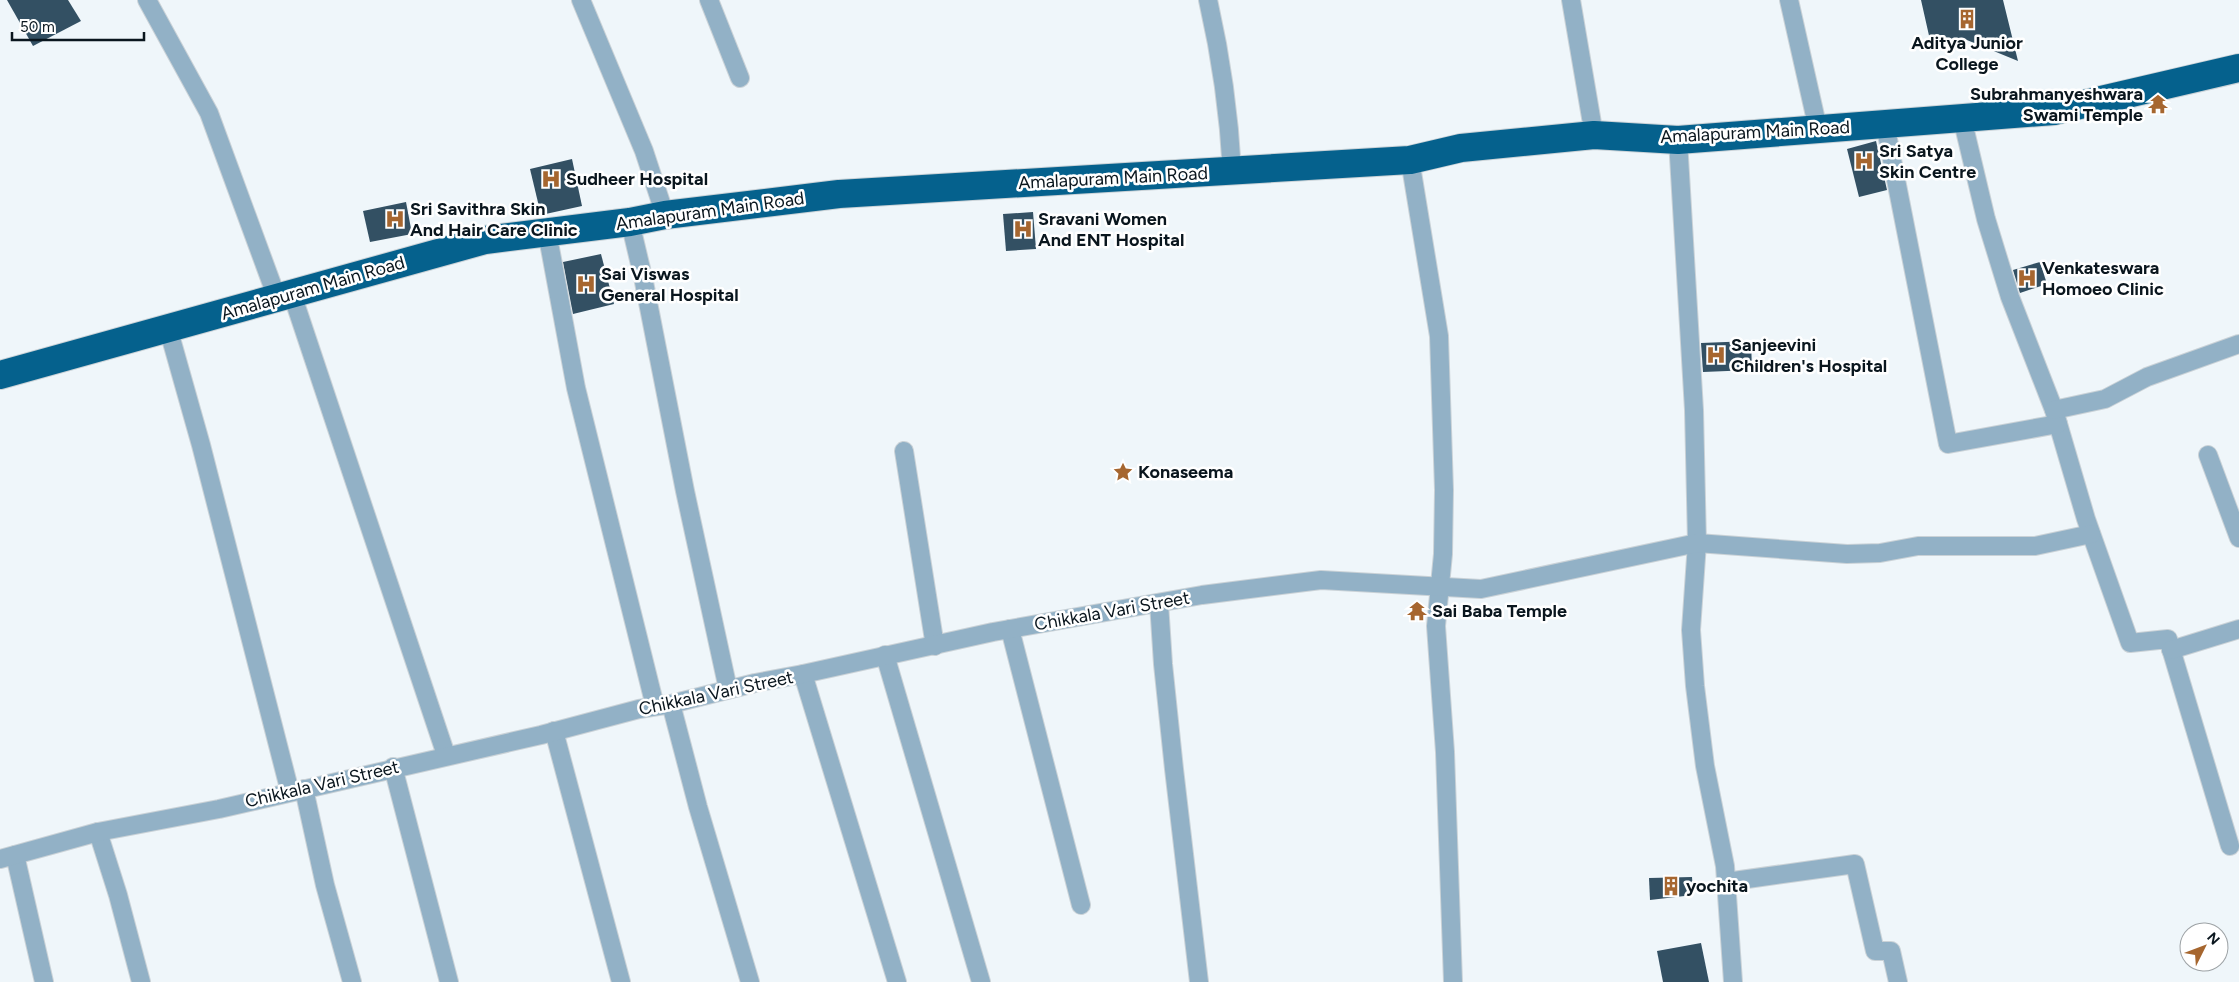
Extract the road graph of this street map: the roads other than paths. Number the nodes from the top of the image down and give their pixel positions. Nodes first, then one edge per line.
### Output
1 (148, 0) edge
2 (581, 0) edge
3 (709, 0) edge
4 (1208, 0) edge
5 (1571, 0) edge
6 (1789, 0) edge
7 (2239, 68) edge
8 (740, 78) dead end
9 (1962, 118) junction
10 (1885, 124) junction
11 (1818, 129) junction
12 (1594, 135) junction
13 (1678, 140) junction
14 (1410, 160) junction
15 (1232, 171) junction
16 (665, 214) junction
17 (630, 222) junction
18 (547, 232) junction
19 (285, 296) junction
20 (168, 328) junction
21 (2239, 344) edge
22 (0, 375) edge
23 (2056, 417) junction
24 (904, 450) dead end
25 (2208, 455) dead end
26 (2091, 534) junction
27 (2239, 538) edge
28 (1697, 543) junction
29 (1440, 587) junction
30 (1159, 603) junction
31 (1010, 629) junction
32 (2239, 629) edge
33 (935, 646) junction
34 (2171, 650) junction
35 (885, 655) junction
36 (803, 674) junction
37 (728, 689) junction
38 (663, 705) junction
39 (554, 731) junction
40 (446, 756) junction
41 (393, 768) junction
42 (297, 791) junction
43 (98, 832) junction
44 (2230, 846) dead end
45 (7, 857) edge
46 (1726, 882) junction
47 (1081, 905) dead end
48 (44, 982) edge
49 (141, 982) edge
50 (352, 982) edge
51 (449, 982) edge
52 (621, 982) edge
53 (750, 982) edge
54 (898, 982) edge
55 (981, 982) edge
56 (1198, 982) edge
57 (1453, 982) edge
58 (1733, 982) edge
59 (1898, 982) edge

1 - 19 street
2 - 16 street
3 - 8 street
4 - 15 street
5 - 12 street
6 - 11 street
7 - 9 highway, Amalapuram Main Road
9 - 10 highway, Amalapuram Main Road
9 - 23 street
10 - 11 highway, Amalapuram Main Road
10 - 23 street
11 - 13 highway, Amalapuram Main Road
12 - 13 highway, Amalapuram Main Road
12 - 14 highway, Amalapuram Main Road
13 - 28 street
14 - 15 highway, Amalapuram Main Road
14 - 29 street
15 - 16 highway, Amalapuram Main Road
16 - 17 highway, Amalapuram Main Road
17 - 18 highway, Amalapuram Main Road
17 - 37 street
18 - 19 highway, Amalapuram Main Road
18 - 38 street
19 - 20 highway, Amalapuram Main Road
19 - 40 street
20 - 22 highway, Amalapuram Main Road
20 - 42 street
21 - 23 street
23 - 26 street
24 - 33 street
25 - 27 street
26 - 28 street, Chikkala Vari Street
26 - 34 street
28 - 29 street, Chikkala Vari Street
28 - 46 street
29 - 30 street, Chikkala Vari Street
29 - 57 street
30 - 31 street, Chikkala Vari Street
30 - 56 street
31 - 33 street, Chikkala Vari Street
31 - 47 street
32 - 34 street
33 - 35 street, Chikkala Vari Street
34 - 44 street
35 - 36 street, Chikkala Vari Street
35 - 55 street
36 - 37 street, Chikkala Vari Street
36 - 54 street
37 - 38 street, Chikkala Vari Street
38 - 39 street, Chikkala Vari Street
38 - 53 street
39 - 40 street, Chikkala Vari Street
39 - 52 street
40 - 41 street, Chikkala Vari Street
41 - 42 street, Chikkala Vari Street
41 - 51 street
42 - 43 street, Chikkala Vari Street
42 - 50 street
43 - 45 street, Chikkala Vari Street
43 - 49 street
45 - 48 street
46 - 58 street
46 - 59 street

